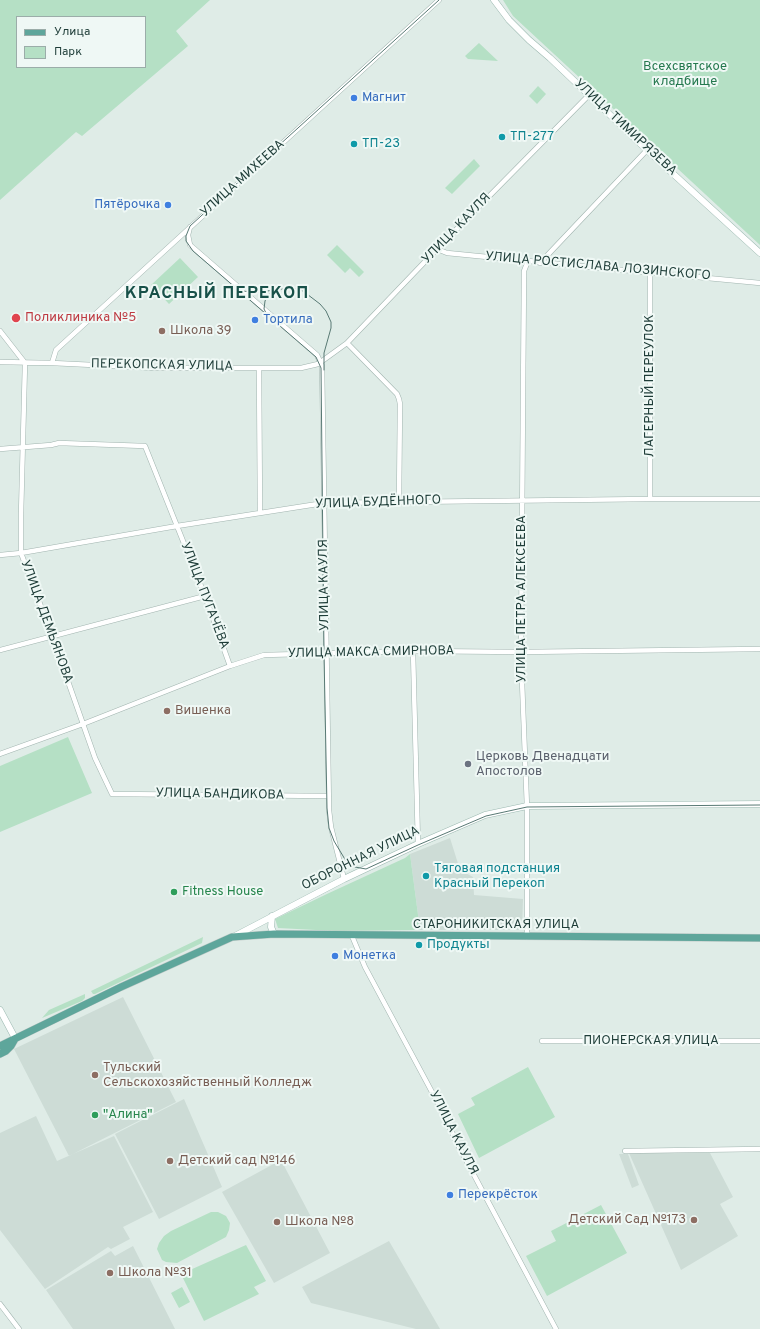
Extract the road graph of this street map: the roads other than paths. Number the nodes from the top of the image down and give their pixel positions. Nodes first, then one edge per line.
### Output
1 (439, 0) edge
2 (494, 0) edge
3 (589, 95) junction
4 (647, 150) junction
5 (190, 227) junction
6 (437, 249) junction
7 (760, 253) edge
8 (528, 261) junction
9 (540, 263) junction
10 (650, 273) junction
11 (760, 283) edge
12 (0, 331) edge
13 (347, 343) junction
14 (322, 361) junction
15 (0, 362) edge
16 (52, 362) junction
17 (25, 363) junction
18 (259, 368) junction
19 (22, 447) junction
20 (0, 449) edge
21 (650, 498) junction
22 (760, 499) edge
23 (522, 500) junction
24 (398, 501) junction
25 (324, 503) junction
26 (260, 513) junction
27 (177, 526) junction
28 (21, 553) junction
29 (0, 555) edge
30 (205, 596) junction
31 (52, 636) junction
32 (760, 649) edge
33 (0, 650) edge
34 (414, 652) junction
35 (521, 652) junction
36 (327, 654) junction
37 (230, 666) junction
38 (83, 724) junction
39 (0, 754) edge
40 (112, 794) joint
41 (328, 796) junction
42 (760, 804) edge
43 (527, 806) junction
44 (418, 844) junction
45 (344, 879) junction
46 (272, 916) junction
47 (274, 934) junction
48 (352, 936) junction
49 (232, 937) junction
50 (527, 937) junction
51 (760, 938) edge
52 (0, 1010) edge
53 (542, 1041) dead end
54 (760, 1041) edge
55 (11, 1042) junction
56 (0, 1046) edge
57 (0, 1054) edge
58 (760, 1149) edge
59 (625, 1150) dead end
60 (0, 1304) edge
61 (19, 1329) edge
62 (556, 1329) edge

1 - 5 street, УЛИЦА МИХЕЕВА
2 - 3 main road, УЛИЦА ТИМИРЯЗЕВА
3 - 4 main road, УЛИЦА ТИМИРЯЗЕВА
3 - 6 street, УЛИЦА КАУЛЯ
4 - 7 main road, УЛИЦА ТИМИРЯЗЕВА
4 - 9 street
5 - 14 street
5 - 16 street, УЛИЦА МИХЕЕВА
6 - 8 street, УЛИЦА РОСТИСЛАВА ЛОЗИНСКОГО
6 - 13 street, УЛИЦА КАУЛЯ
8 - 9 street, УЛИЦА РОСТИСЛАВА ЛОЗИНСКОГО
8 - 23 street, УЛИЦА ПЕТРА АЛЕКСЕЕВА
9 - 10 street, УЛИЦА РОСТИСЛАВА ЛОЗИНСКОГО
10 - 11 street, УЛИЦА РОСТИСЛАВА ЛОЗИНСКОГО
10 - 21 street, ЛАГЕРНЫЙ ПЕРЕУЛОК
12 - 17 street
13 - 14 street, УЛИЦА КАУЛЯ
13 - 24 street
14 - 18 street, ПЕРЕКОПСКАЯ УЛИЦА
14 - 25 street, УЛИЦА КАУЛЯ
15 - 17 street, ПЕРЕКОПСКАЯ УЛИЦА
16 - 17 street, ПЕРЕКОПСКАЯ УЛИЦА
16 - 18 street, ПЕРЕКОПСКАЯ УЛИЦА
17 - 19 street, УЛИЦА ДЕМЬЯНОВА
18 - 26 street
19 - 20 street
19 - 27 street, УЛИЦА ПУГАЧЁВА
19 - 28 street, УЛИЦА ДЕМЬЯНОВА
21 - 22 street, УЛИЦА БУДЁННОГО
21 - 23 street, УЛИЦА БУДЁННОГО
23 - 24 street, УЛИЦА БУДЁННОГО
23 - 35 street, УЛИЦА ПЕТРА АЛЕКСЕЕВА
24 - 25 street, УЛИЦА БУДЁННОГО
25 - 26 street, УЛИЦА БУДЁННОГО
25 - 36 street, УЛИЦА КАУЛЯ
26 - 27 street, УЛИЦА БУДЁННОГО
27 - 28 street, УЛИЦА БУДЁННОГО
27 - 30 street, УЛИЦА ПУГАЧЁВА
28 - 29 street, УЛИЦА БУДЁННОГО
28 - 31 street, УЛИЦА ДЕМЬЯНОВА
30 - 31 street
30 - 37 street, УЛИЦА ПУГАЧЁВА
31 - 33 street
31 - 38 street, УЛИЦА ДЕМЬЯНОВА
32 - 35 street, УЛИЦА МАКСА СМИРНОВА
34 - 35 street, УЛИЦА МАКСА СМИРНОВА
34 - 36 street, УЛИЦА МАКСА СМИРНОВА
34 - 44 street
35 - 43 street, УЛИЦА ПЕТРА АЛЕКСЕЕВА
36 - 37 street, УЛИЦА МАКСА СМИРНОВА
36 - 41 street, УЛИЦА КАУЛЯ
37 - 38 street, УЛИЦА МАКСА СМИРНОВА
38 - 39 street, УЛИЦА МАКСА СМИРНОВА
38 - 40 street, УЛИЦА ДЕМЬЯНОВА
40 - 41 street, УЛИЦА БАНДИКОВА
41 - 45 street, УЛИЦА КАУЛЯ
42 - 43 main road, ОБОРОННАЯ УЛИЦА
43 - 44 main road, ОБОРОННАЯ УЛИЦА
43 - 50 street, УЛИЦА ПЕТРА АЛЕКСЕЕВА
44 - 45 main road, ОБОРОННАЯ УЛИЦА
45 - 46 main road, ОБОРОННАЯ УЛИЦА
46 - 47 main road
46 - 49 main road, ОБОРОННАЯ УЛИЦА
47 - 48 main road, СТАРОНИКИТСКАЯ УЛИЦА
47 - 49 main road, СТАРОНИКИТСКАЯ УЛИЦА
48 - 50 main road, СТАРОНИКИТСКАЯ УЛИЦА
48 - 62 street, УЛИЦА КАУЛЯ
49 - 55 main road, ОБОРОННАЯ УЛИЦА
50 - 51 main road, СТАРОНИКИТСКАЯ УЛИЦА
52 - 55 main road
53 - 54 street, ПИОНЕРСКАЯ УЛИЦА
55 - 56 main road, ОБОРОННАЯ УЛИЦА
55 - 57 main road
58 - 59 street
60 - 61 street

